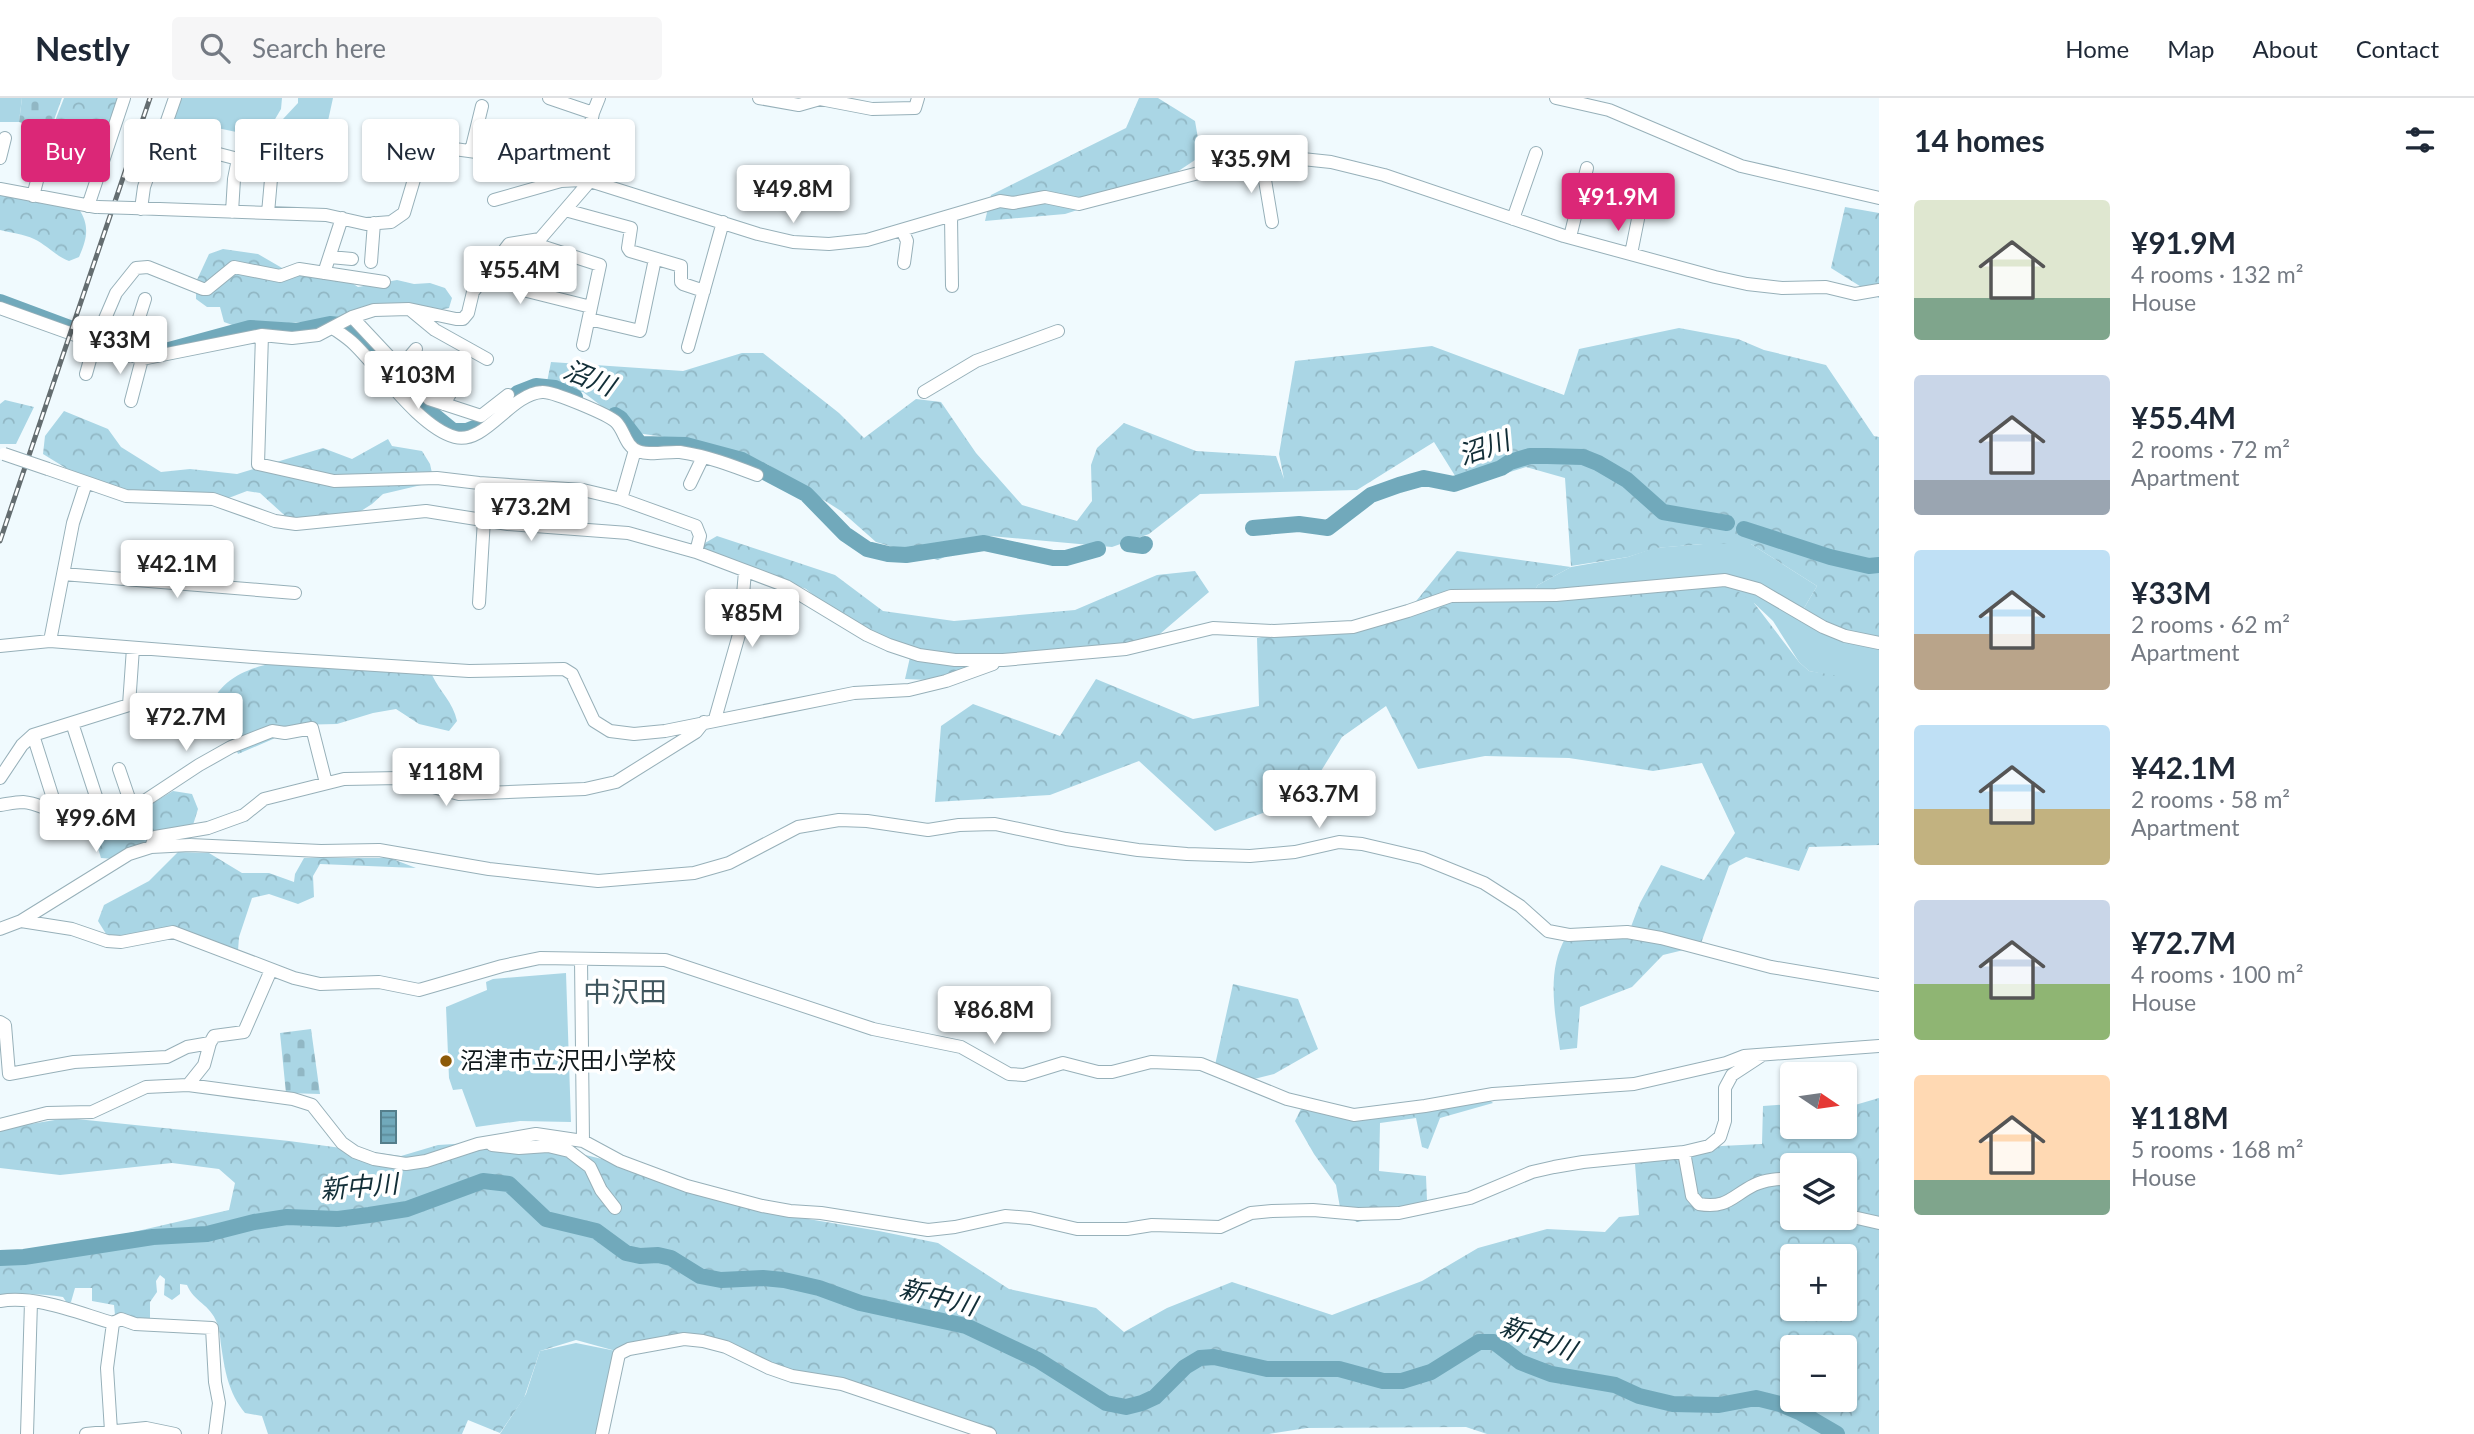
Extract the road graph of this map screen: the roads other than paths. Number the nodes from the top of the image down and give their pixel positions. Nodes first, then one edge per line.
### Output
1 (124, 98) edge
2 (175, 98) edge
3 (549, 98) edge
4 (599, 98) edge
5 (759, 98) edge
6 (918, 98) edge
7 (1556, 98) edge
8 (820, 99) edge
9 (482, 106) dead end
10 (593, 113) junction
11 (168, 119) edge
12 (592, 119) edge
13 (5, 138) dead end
14 (471, 151) joint
15 (1536, 153) dead end
16 (221, 155) edge
17 (0, 158) edge
18 (1262, 162) junction
19 (1587, 168) dead end
20 (37, 182) edge
21 (146, 182) edge
22 (271, 182) edge
23 (557, 182) edge
24 (584, 182) edge
25 (596, 182) edge
26 (0, 189) edge
27 (33, 197) junction
28 (1879, 198) edge
29 (494, 200) dead end
30 (93, 206) junction
31 (137, 209) junction
32 (565, 211) junction
33 (232, 212) junction
34 (268, 213) junction
35 (951, 216) junction
36 (342, 218) junction
37 (1513, 219) junction
38 (1638, 219) dead end
39 (723, 222) junction
40 (1272, 222) dead end
41 (374, 223) junction
42 (902, 230) junction
43 (1570, 237) junction
44 (536, 243) junction
45 (1631, 254) junction
46 (330, 257) junction
47 (352, 259) dead end
48 (655, 259) junction
49 (371, 262) dead end
50 (904, 263) dead end
51 (324, 273) junction
52 (384, 282) dead end
53 (951, 286) dead end
54 (1879, 290) edge
55 (704, 291) junction
56 (145, 299) dead end
57 (409, 309) junction
58 (1, 310) edge
59 (590, 313) junction
60 (343, 322) junction
61 (1058, 331) dead end
62 (262, 335) junction
63 (97, 337) junction
64 (583, 345) dead end
65 (688, 347) dead end
66 (416, 349) dead end
67 (129, 351) junction
68 (142, 359) junction
69 (487, 359) dead end
70 (400, 368) junction
71 (86, 374) dead end
72 (457, 382) dead end
73 (924, 392) dead end
74 (509, 395) dead end
75 (131, 401) dead end
76 (444, 404) junction
77 (635, 450) junction
78 (2, 454) edge
79 (703, 457) junction
80 (757, 475) dead end
81 (86, 483) junction
82 (690, 484) dead end
83 (621, 499) junction
84 (484, 520) junction
85 (696, 552) junction
86 (745, 570) junction
87 (63, 573) junction
88 (295, 593) dead end
89 (479, 603) dead end
90 (50, 641) junction
91 (1879, 643) edge
92 (0, 646) edge
93 (133, 648) junction
94 (1003, 660) junction
95 (709, 721) junction
96 (72, 723) junction
97 (33, 735) junction
98 (119, 769) dead end
99 (0, 778) edge
100 (326, 783) junction
101 (0, 805) edge
102 (133, 810) junction
103 (58, 814) junction
104 (106, 827) junction
105 (151, 847) junction
106 (21, 921) junction
107 (0, 929) edge
108 (581, 959) junction
109 (271, 970) junction
110 (1879, 985) edge
111 (0, 1022) edge
112 (210, 1043) junction
113 (1879, 1046) edge
114 (1760, 1056) junction
115 (188, 1085) junction
116 (0, 1125) edge
117 (583, 1141) junction
118 (478, 1143) junction
119 (1684, 1152) junction
120 (1780, 1181) edge
121 (615, 1208) dead end
122 (1857, 1218) edge
123 (1879, 1223) edge
124 (0, 1301) edge
125 (31, 1302) junction
126 (113, 1323) junction
127 (111, 1431) junction
128 (27, 1434) edge
129 (86, 1434) edge
130 (175, 1434) edge
131 (215, 1434) edge
132 (601, 1434) edge
133 (990, 1434) edge

1 - 30 street
2 - 11 street
3 - 10 street
4 - 10 street
5 - 8 street
6 - 8 street
7 - 28 street
9 - 14 street
10 - 12 street
13 - 17 street
14 - 41 street
15 - 37 street
16 - 33 street
18 - 35 street
18 - 37 street
18 - 40 street
19 - 43 street
20 - 27 street
21 - 31 street
22 - 34 street
23 - 29 street
24 - 32 street
25 - 39 street
26 - 27 street
27 - 30 street
30 - 31 street, bridge
31 - 33 street
32 - 44 street
32 - 48 street
33 - 34 street
34 - 36 street
35 - 42 street
35 - 53 street
36 - 41 street
36 - 46 street
37 - 43 street
38 - 45 street
39 - 42 street
39 - 55 street
41 - 49 street
42 - 50 street
43 - 45 street
44 - 57 street
44 - 59 street
44 - 59 street
45 - 54 street
46 - 47 street
46 - 51 street
48 - 55 street
48 - 59 street
51 - 52 street
51 - 63 street
55 - 65 street
56 - 67 street
57 - 60 street
57 - 69 street
58 - 63 street
59 - 64 street
60 - 62 street
60 - 70 street
60 - 77 street
61 - 73 street
62 - 68 street
62 - 83 street
63 - 67 street
63 - 71 street
66 - 70 street
67 - 68 street
68 - 75 street
70 - 76 street
72 - 76 street
74 - 76 street
77 - 79 street
77 - 83 street
78 - 81 street, bridge
79 - 80 street
79 - 82 street
81 - 84 street
81 - 87 street
83 - 85 street
84 - 85 street
84 - 89 street
85 - 86 street
86 - 94 street
86 - 95 street
87 - 88 street
87 - 90 street
90 - 92 street
90 - 93 street
91 - 94 street
93 - 95 street
93 - 96 street
94 - 95 street
95 - 100 street
96 - 97 street
96 - 104 street
97 - 99 street
97 - 103 street
98 - 102 street
100 - 102 street
100 - 105 street
101 - 103 street
102 - 104 street
103 - 104 street
105 - 106 street
105 - 110 street
106 - 107 street
106 - 109 street
108 - 109 street
108 - 114 street
108 - 117 street
109 - 112 street
111 - 112 street
112 - 115 street
113 - 114 street
114 - 119 street
115 - 116 street
115 - 118 street
117 - 118 street
117 - 119 street
118 - 121 street
119 - 120 street
122 - 123 street
124 - 125 street
125 - 126 street
125 - 128 street
126 - 127 street
126 - 131 street
127 - 129 street
127 - 130 street
132 - 133 street

